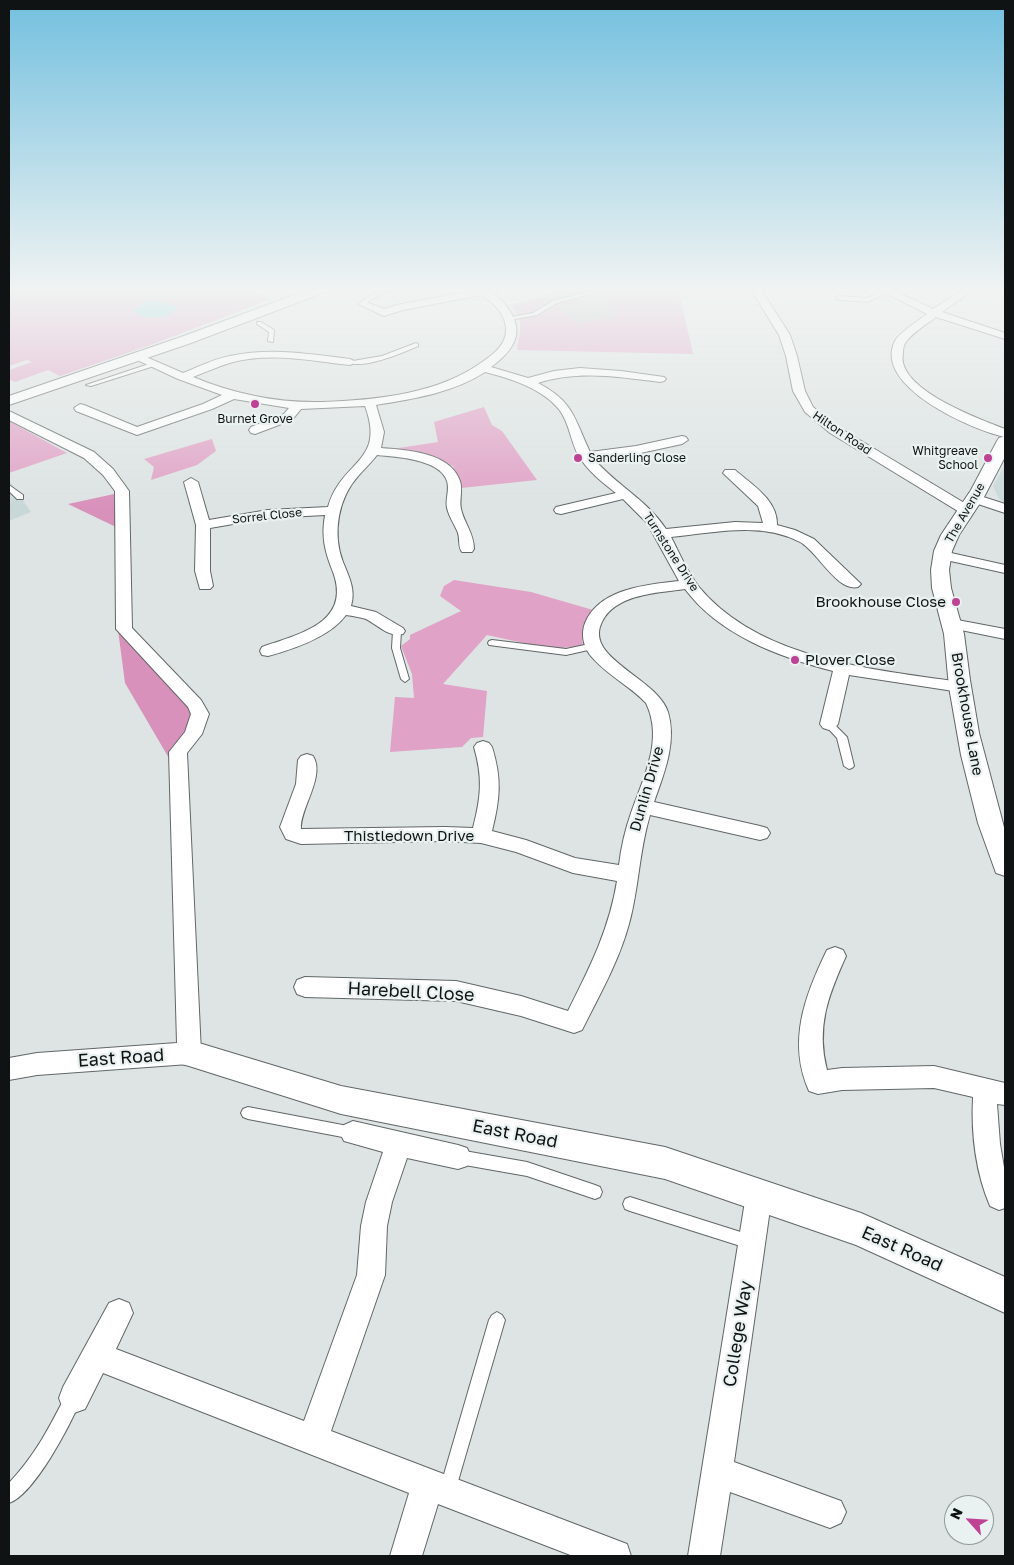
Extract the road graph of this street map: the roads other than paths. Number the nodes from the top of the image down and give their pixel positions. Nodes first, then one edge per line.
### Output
1 (127, 361) edge
2 (148, 361) edge
3 (225, 361) edge
4 (340, 361) edge
5 (368, 361) edge
6 (492, 361) edge
7 (792, 361) edge
8 (898, 361) edge
9 (350, 362) joint
10 (155, 364) junction
11 (484, 368) junction
12 (182, 377) junction
13 (660, 379) dead end
14 (528, 382) junction
15 (89, 386) dead end
16 (230, 396) junction
17 (9, 401) edge
18 (369, 402) junction
19 (298, 405) junction
20 (80, 408) dead end
21 (9, 415) edge
22 (255, 430) dead end
23 (1005, 433) edge
24 (682, 440) dead end
25 (1005, 441) edge
26 (374, 451) junction
27 (585, 456) junction
28 (730, 472) dead end
29 (191, 482) dead end
30 (9, 487) edge
31 (626, 494) junction
32 (20, 497) dead end
33 (970, 504) junction
34 (1005, 509) edge
35 (561, 510) dead end
36 (332, 511) junction
37 (203, 525) junction
38 (770, 527) junction
39 (662, 534) junction
40 (467, 549) dead end
41 (942, 558) junction
42 (1005, 570) edge
43 (689, 584) junction
44 (853, 584) dead end
45 (206, 586) dead end
46 (342, 609) junction
47 (952, 624) junction
48 (396, 631) joint
49 (1005, 634) edge
50 (492, 643) dead end
51 (594, 646) junction
52 (268, 651) dead end
53 (842, 667) junction
54 (405, 679) dead end
55 (960, 686) junction
56 (829, 724) joint
57 (483, 747) dead end
58 (307, 760) dead end
59 (848, 766) dead end
60 (643, 806) junction
61 (760, 833) dead end
62 (481, 836) junction
63 (1005, 866) edge
64 (628, 875) junction
65 (835, 956) dead end
66 (305, 987) dead end
67 (574, 1023) joint
68 (189, 1053) junction
69 (9, 1069) edge
70 (995, 1092) edge
71 (248, 1113) dead end
72 (353, 1134) joint
73 (398, 1144) junction
74 (458, 1157) joint
75 (595, 1192) dead end
76 (758, 1195) junction
77 (999, 1197) dead end
78 (630, 1204) dead end
79 (751, 1243) junction
80 (1005, 1295) edge
81 (119, 1313) dead end
82 (497, 1320) dead end
83 (96, 1356) junction
84 (74, 1398) joint
85 (313, 1440) junction
86 (717, 1472) junction
87 (438, 1488) junction
88 (9, 1495) edge
89 (830, 1512) dead end
90 (406, 1556) edge
91 (615, 1556) edge
92 (704, 1556) edge

1 - 17 street
2 - 10 street
3 - 12 street
4 - 9 street
5 - 9 lane
6 - 11 street
7 - 33 street, Hilton Road
8 - 23 street
10 - 12 street
10 - 15 lane
11 - 14 street, Turnstone Drive
11 - 18 street
12 - 16 street
13 - 14 street
14 - 27 street, Turnstone Drive
16 - 19 street
16 - 20 street
18 - 19 street
18 - 26 street
19 - 22 street
21 - 68 street
24 - 27 street
25 - 33 street, The Avenue
26 - 36 street
26 - 40 street
27 - 31 street, Turnstone Drive
28 - 38 street
29 - 37 street
30 - 32 lane
31 - 35 street
31 - 39 street, Turnstone Drive
33 - 34 street, Hilton Road
33 - 41 street, The Avenue
36 - 37 street, Sorrel Close
36 - 46 street
37 - 45 street
38 - 39 street
38 - 44 street
39 - 43 street, Turnstone Drive
41 - 42 street
41 - 47 street, Brookhouse Lane
43 - 51 street
43 - 53 street, Turnstone Drive
46 - 48 street
46 - 52 street
47 - 49 street
47 - 55 street, Brookhouse Lane
48 - 54 lane
50 - 51 lane
51 - 60 street, Dunlin Drive
53 - 55 street, Turnstone Drive
53 - 56 street
55 - 63 street, Brookhouse Lane
56 - 59 lane
57 - 62 street
58 - 62 street, Thistledown Drive
60 - 61 street
60 - 64 street, Dunlin Drive
62 - 64 street, Thistledown Drive
64 - 67 street, Dunlin Drive
65 - 70 street
66 - 67 street, Harebell Close
68 - 69 street, East Road
68 - 76 street, East Road
70 - 77 street
71 - 72 lane
72 - 73 street
73 - 74 street
73 - 85 street
74 - 75 lane
76 - 79 street, College Way
76 - 80 street, East Road
78 - 79 lane
79 - 86 street, College Way
81 - 83 street
82 - 87 lane
83 - 84 street
83 - 85 street
84 - 88 lane
85 - 87 street
86 - 89 street
86 - 92 street, College Way
87 - 90 street
87 - 91 street

